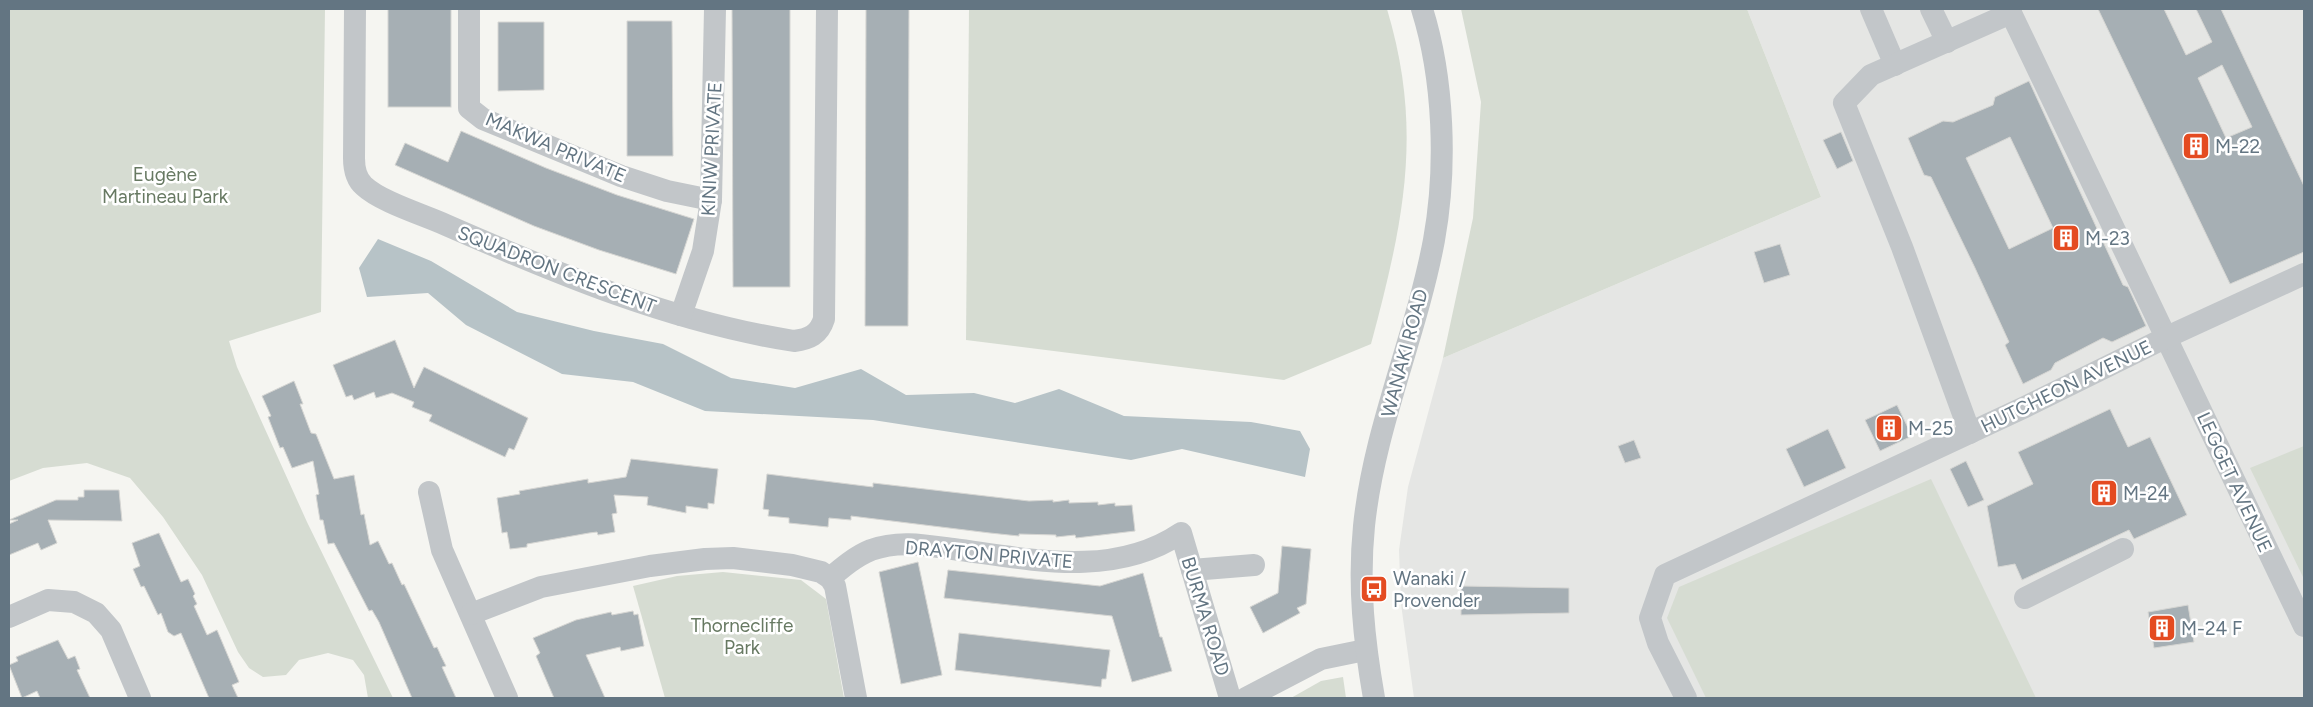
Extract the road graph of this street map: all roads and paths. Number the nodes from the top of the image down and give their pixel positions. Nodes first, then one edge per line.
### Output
1 (356, 9) edge
2 (469, 9) edge
3 (714, 9) edge
4 (827, 9) edge
5 (1422, 9) edge
6 (1870, 9) edge
7 (1931, 9) edge
8 (2010, 11) edge
9 (1947, 42) junction
10 (1895, 65) junction
11 (711, 200) junction
12 (2304, 274) edge
13 (681, 315) junction
14 (2167, 337) junction
15 (1970, 433) junction
16 (428, 492) dead end
17 (1181, 533) joint
18 (2124, 549) dead end
19 (1254, 565) dead end
20 (1192, 570) junction
21 (830, 578) junction
22 (2025, 598) dead end
23 (472, 614) junction
24 (9, 617) edge
25 (2304, 626) edge
26 (1365, 650) junction
27 (140, 698) edge
28 (507, 698) edge
29 (856, 698) edge
30 (1230, 698) edge
31 (1246, 698) edge
32 (1374, 698) edge
33 (1686, 698) edge

1 - 13 street, SQUADRON CRESCENT
2 - 11 street, MAKWA PRIVATE
3 - 11 street, KINIW PRIVATE
4 - 13 street, SQUADRON CRESCENT
5 - 26 street, WANAKI ROAD
6 - 10 street
7 - 9 street
8 - 9 street
8 - 14 street, LEGGET AVENUE
9 - 10 street
10 - 15 street
11 - 13 street, KINIW PRIVATE
12 - 14 street, HUTCHEON AVENUE
14 - 15 street, HUTCHEON AVENUE
14 - 25 street, LEGGET AVENUE
15 - 33 street, HUTCHEON AVENUE
16 - 23 street
17 - 20 street, BURMA ROAD
17 - 21 street, DRAYTON PRIVATE
18 - 22 street
19 - 20 street
20 - 30 street, BURMA ROAD
21 - 23 street
21 - 29 street
23 - 28 street
24 - 27 street
26 - 31 street
26 - 32 street, WANAKI ROAD

